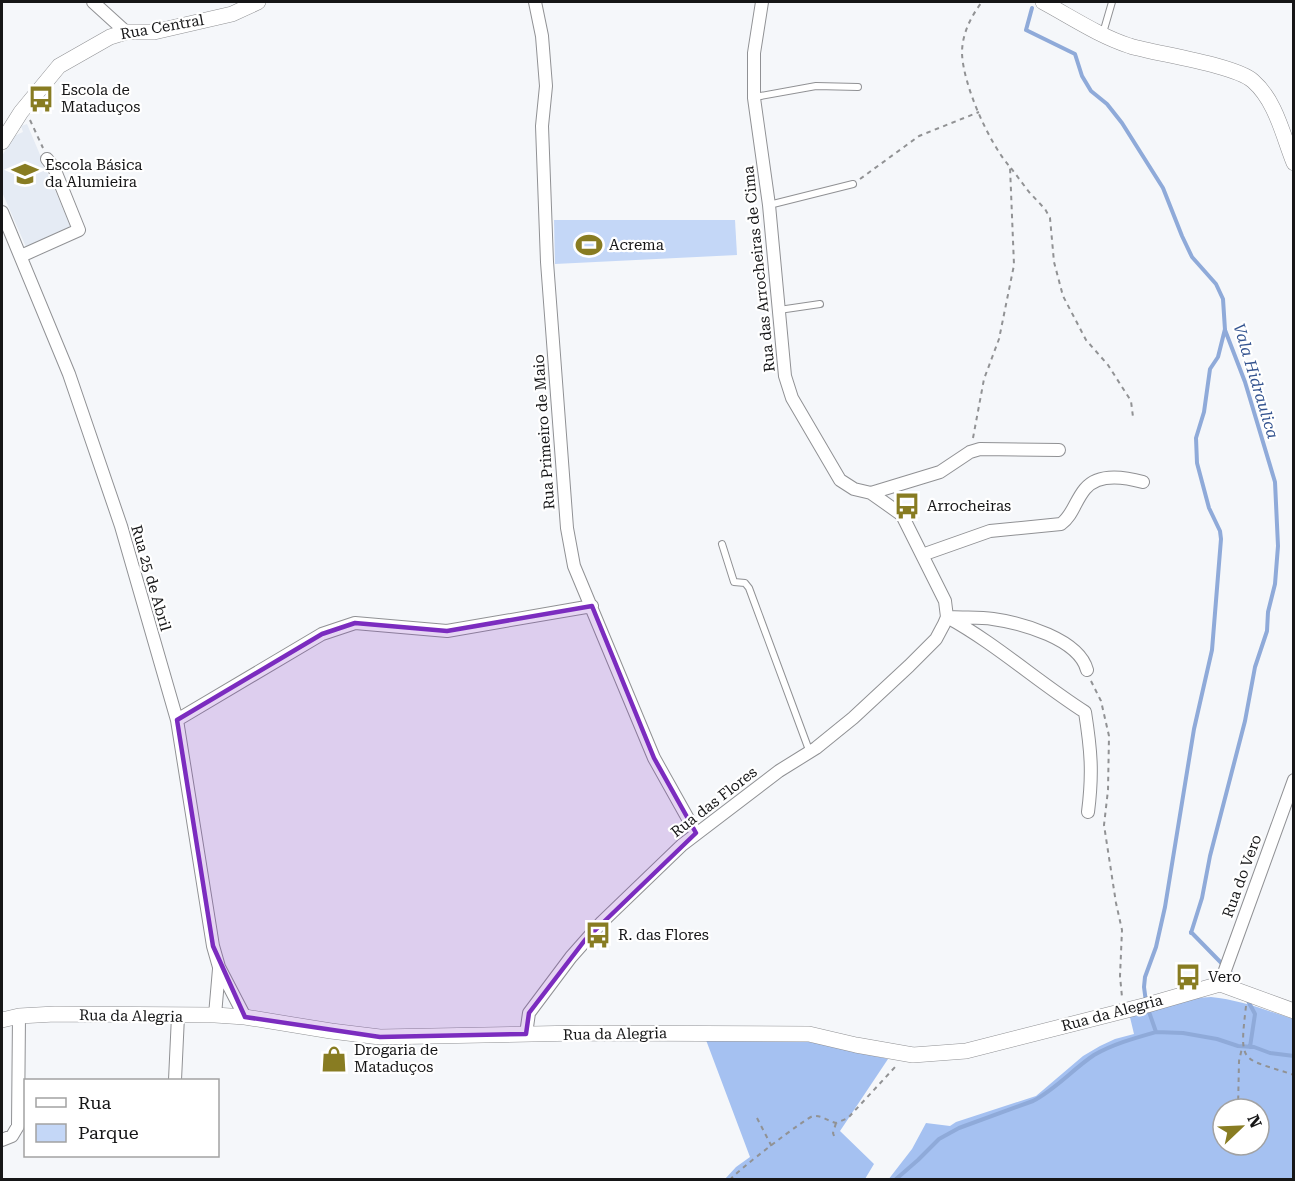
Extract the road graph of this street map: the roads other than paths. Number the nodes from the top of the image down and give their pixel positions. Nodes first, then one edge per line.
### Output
1 (93, 2) edge
2 (258, 2) edge
3 (535, 2) edge
4 (762, 2) edge
5 (1043, 2) edge
6 (1112, 2) edge
7 (126, 32) junction
8 (1103, 34) junction
9 (858, 87) dead end
10 (754, 98) junction
11 (2, 142) edge
12 (47, 159) road end
13 (1293, 163) edge
14 (853, 184) road end
15 (769, 205) junction
16 (2, 212) edge
17 (21, 256) junction
18 (820, 303) dead end
19 (778, 310) junction
20 (1059, 450) dead end
21 (1143, 482) dead end
22 (871, 493) junction
23 (722, 544) dead end
24 (922, 555) junction
25 (592, 606) junction
26 (947, 617) junction
27 (1087, 670) road end
28 (177, 720) junction
29 (810, 750) junction
30 (1293, 780) edge
31 (1088, 812) dead end
32 (696, 833) junction
33 (219, 967) junction
34 (1220, 984) junction
35 (1293, 1011) edge
36 (215, 1015) junction
37 (19, 1016) junction
38 (178, 1016) junction
39 (245, 1017) junction
40 (2, 1020) edge
41 (526, 1034) junction
42 (175, 1079) edge
43 (2, 1140) edge

1 - 7 street
2 - 7 street, Rua Central
3 - 25 street, Rua Primeiro de Maio
4 - 10 street, Rua das Arrocheiras de Cima
5 - 8 street
6 - 8 lane
7 - 11 street, Rua Central
8 - 13 street
9 - 10 lane
10 - 15 street, Rua das Arrocheiras de Cima
12 - 17 street
14 - 15 lane
15 - 19 street, Rua das Arrocheiras de Cima
16 - 17 street, Rua 25 de Abril
17 - 28 street, Rua 25 de Abril
18 - 19 lane
19 - 22 street, Rua das Arrocheiras de Cima
20 - 22 street
21 - 24 street
22 - 24 street, Rua das Arrocheiras de Cima
23 - 29 lane
24 - 26 street, Rua das Arrocheiras de Cima
25 - 28 street
25 - 32 street, Rua Primeiro de Maio
26 - 27 street
26 - 29 street, Rua das Flores
26 - 31 street
28 - 33 street, Rua 25 de Abril
29 - 32 street, Rua das Flores
30 - 34 street, Rua do Vero
32 - 41 street, Rua das Flores
33 - 36 street, Rua 25 de Abril
33 - 39 street, Rua 25 de Abril
34 - 35 street
34 - 41 street, Rua da Alegria
36 - 38 street, Rua da Alegria
36 - 39 street, Rua da Alegria
37 - 38 street, Rua da Alegria
37 - 40 street, Rua da Alegria
37 - 43 street
38 - 42 street
39 - 41 street, Rua da Alegria

